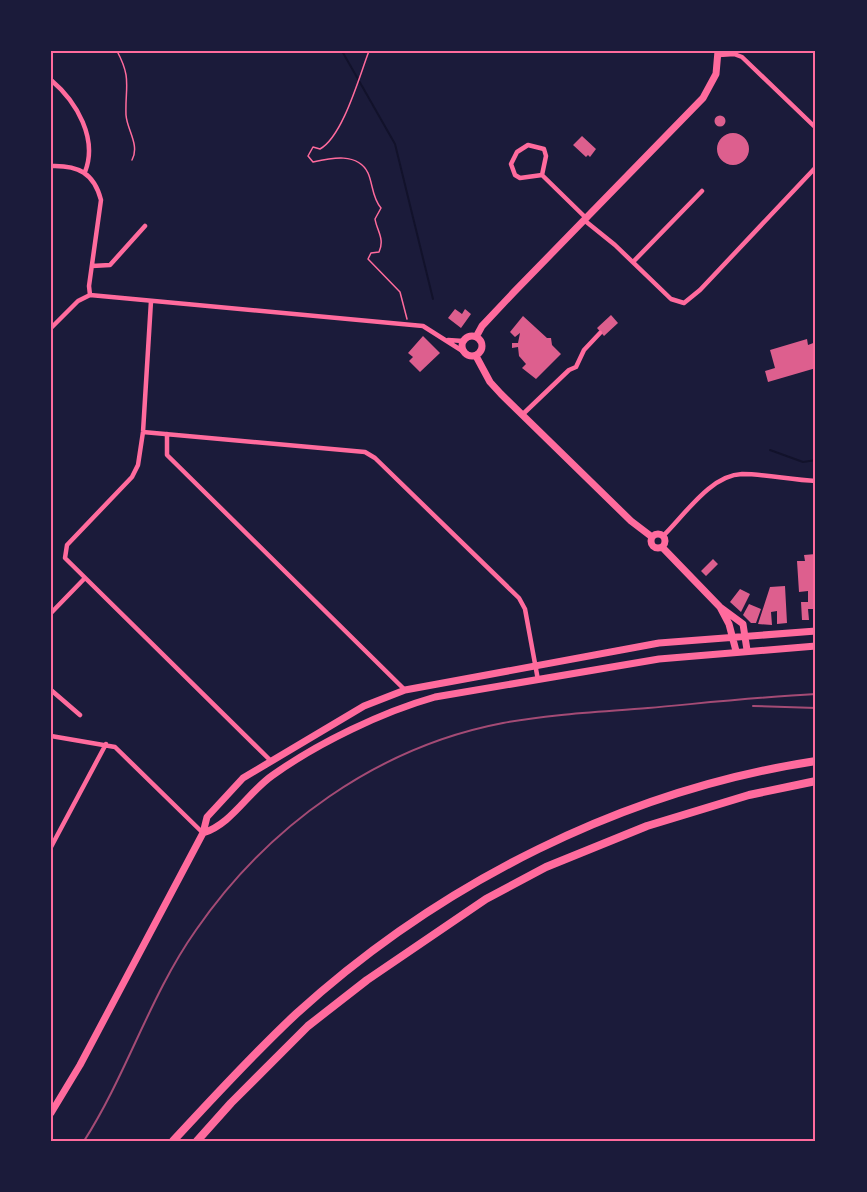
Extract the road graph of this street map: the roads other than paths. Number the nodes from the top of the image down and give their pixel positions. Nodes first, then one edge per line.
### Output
1 (719, 53) edge
2 (51, 80) edge
3 (816, 128) edge
4 (51, 166) edge
5 (816, 167) edge
6 (85, 172) junction
7 (542, 175) junction
8 (702, 191) dead end
9 (585, 219) junction
10 (145, 226) dead end
11 (633, 262) junction
12 (92, 266) junction
13 (90, 295) junction
14 (151, 301) junction
15 (51, 328) edge
16 (600, 333) dead end
17 (476, 336) junction
18 (445, 339) junction
19 (464, 341) junction
20 (464, 352) junction
21 (476, 356) junction
22 (522, 415) junction
23 (143, 432) junction
24 (167, 434) junction
25 (816, 481) edge
26 (663, 536) junction
27 (652, 537) junction
28 (662, 547) junction
29 (84, 579) junction
30 (720, 607) junction
31 (51, 613) edge
32 (816, 631) edge
33 (746, 636) junction
34 (733, 637) junction
35 (816, 646) edge
36 (747, 650) junction
37 (736, 651) junction
38 (535, 665) junction
39 (538, 680) junction
40 (51, 690) edge
41 (405, 690) junction
42 (80, 715) dead end
43 (51, 736) edge
44 (106, 744) junction
45 (271, 761) junction
46 (816, 761) edge
47 (816, 781) edge
48 (203, 833) junction
49 (51, 847) edge
50 (51, 1113) edge
51 (173, 1141) edge
52 (197, 1141) edge

1 - 3 street
1 - 9 main road
2 - 6 street
4 - 6 street
5 - 11 street
6 - 12 street
7 - 7 street
7 - 9 street
8 - 11 street
9 - 11 street
9 - 17 main road
10 - 12 street
12 - 13 street
13 - 14 street
13 - 15 street
14 - 18 street
14 - 23 street
16 - 22 street
17 - 19 main road
17 - 21 main road
18 - 19 street
18 - 20 street
19 - 20 main road
20 - 21 main road
21 - 22 main road
22 - 27 main road
23 - 24 street
23 - 29 street
24 - 38 street
24 - 41 street
25 - 26 street
26 - 27 main road
26 - 28 main road
27 - 28 main road
28 - 30 main road
29 - 31 street
29 - 45 street
30 - 33 main road
30 - 34 main road
32 - 33 main road
33 - 34 main road
33 - 36 main road
34 - 37 main road
34 - 38 main road
35 - 36 main road
36 - 37 main road
37 - 39 main road
38 - 39 street
38 - 41 main road
39 - 48 main road
40 - 42 street
41 - 45 main road
43 - 44 street
44 - 48 street
44 - 49 street
45 - 48 main road
46 - 51 highway
47 - 52 highway
48 - 50 main road

